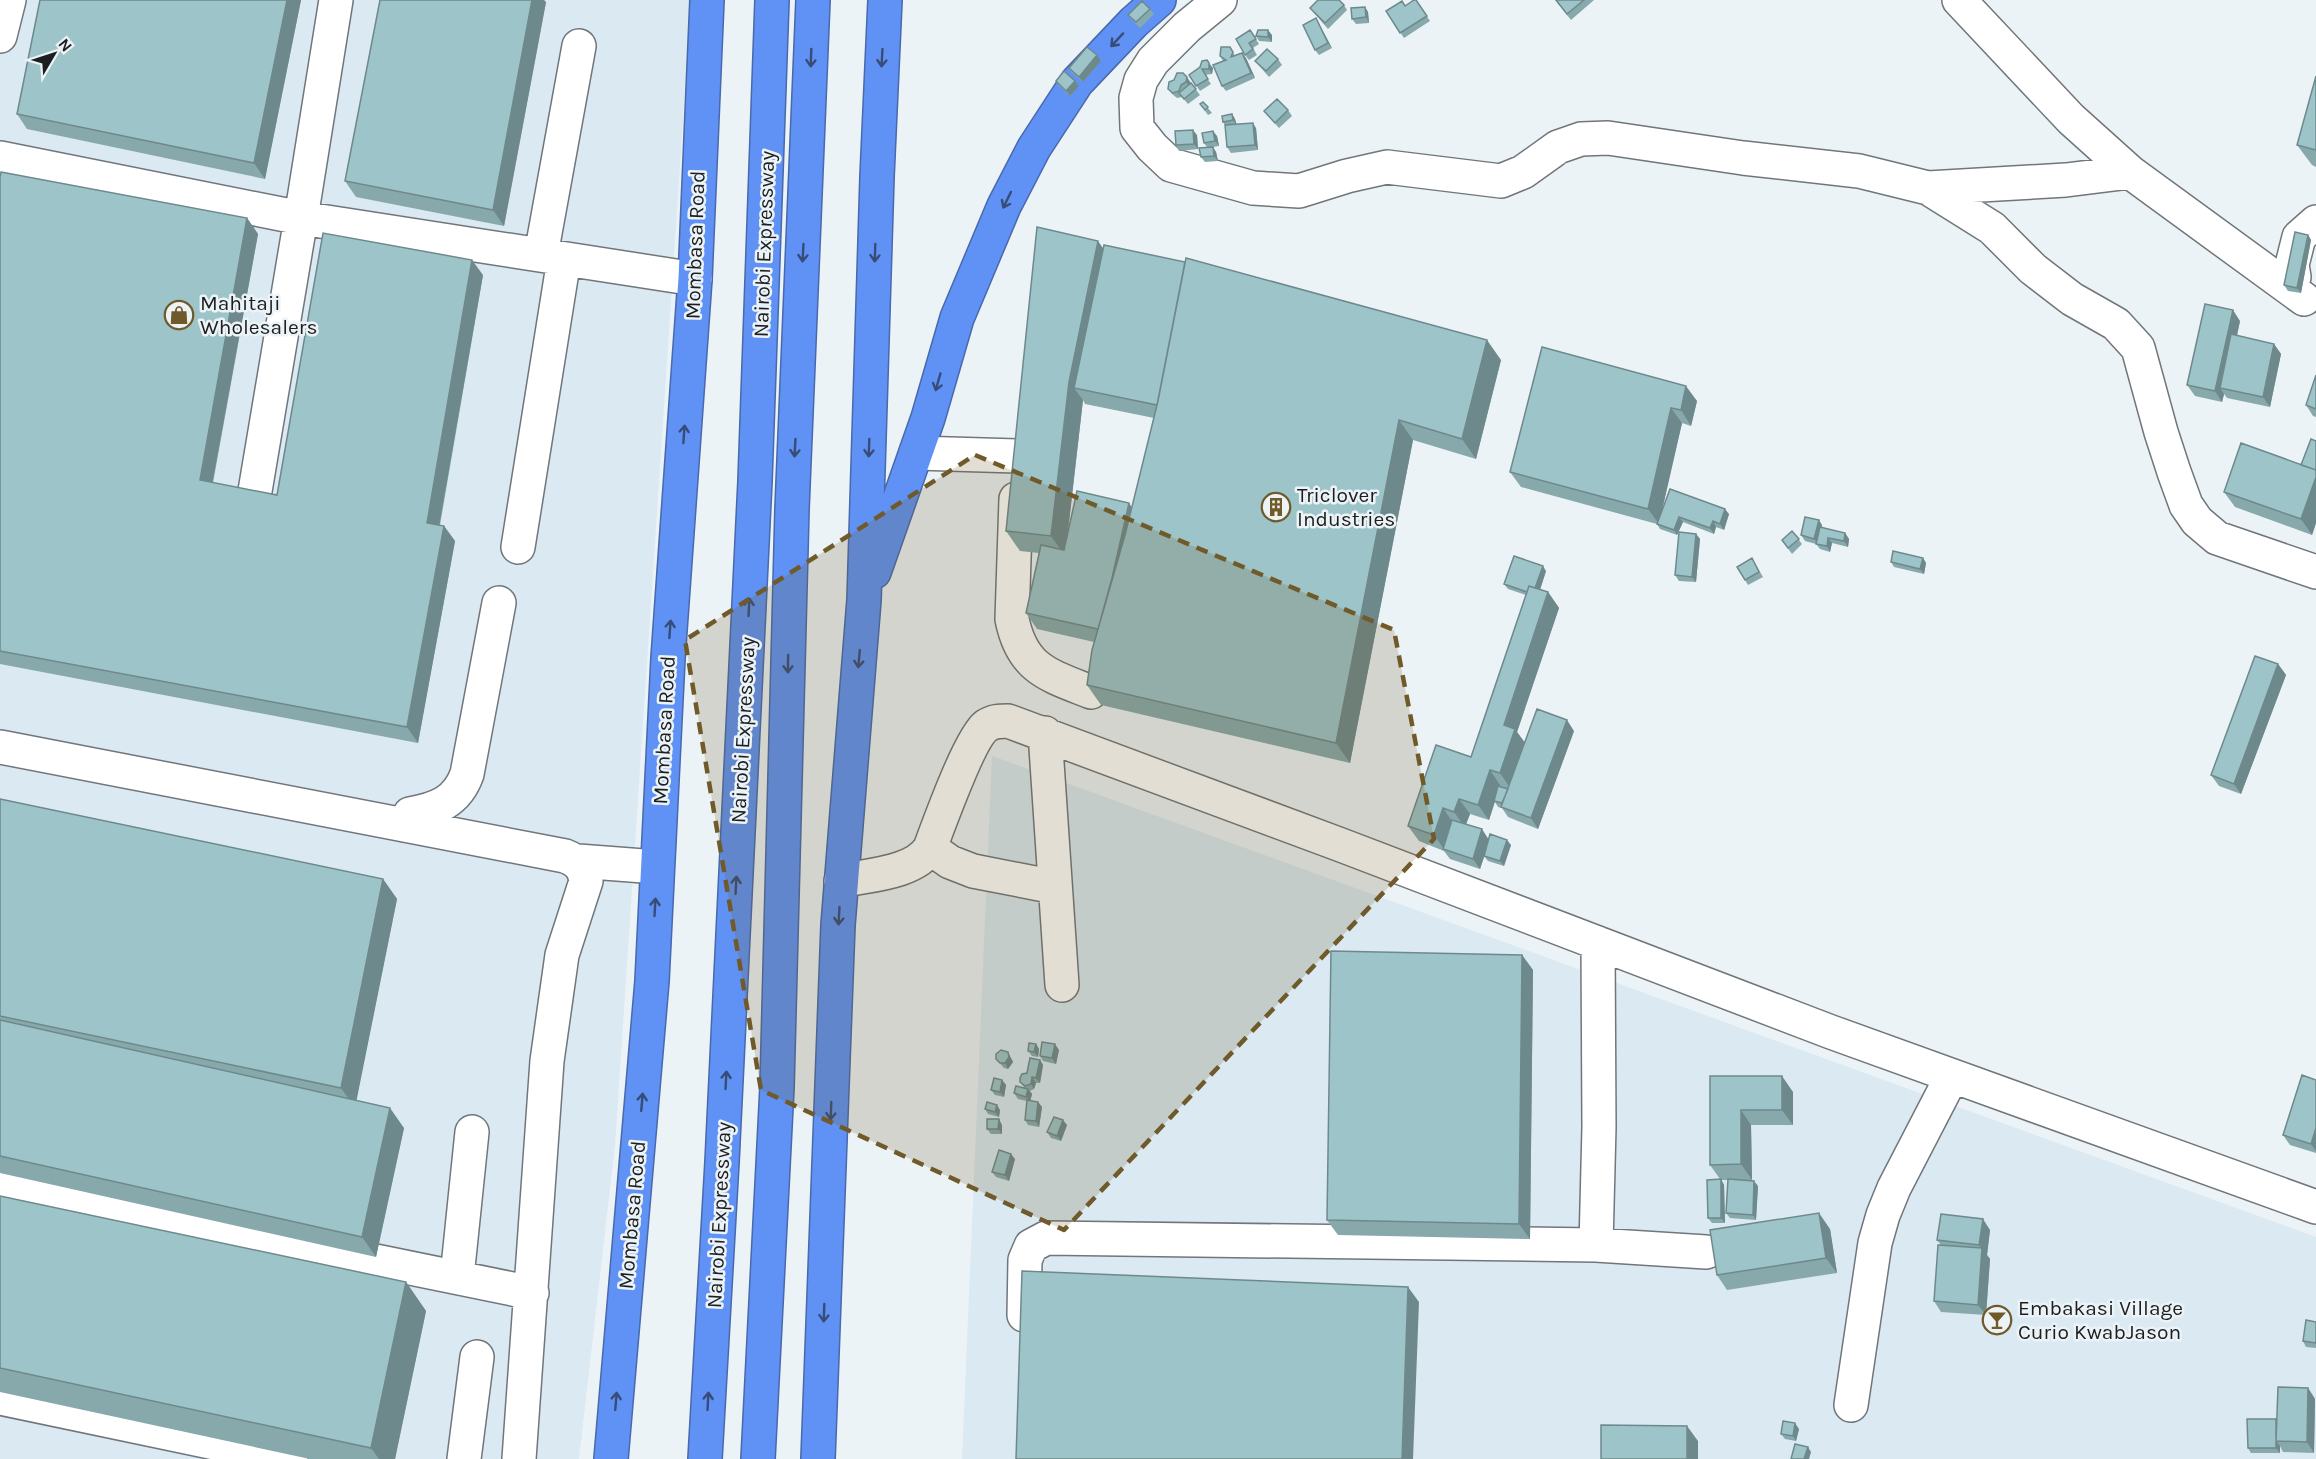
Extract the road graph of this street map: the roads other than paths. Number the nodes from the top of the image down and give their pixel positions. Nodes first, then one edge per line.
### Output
1 (9, 0) edge
2 (336, 0) edge
3 (707, 0) edge
4 (772, 0) edge
5 (813, 0) edge
6 (885, 0) edge
7 (1159, 0) edge
8 (1220, 0) edge
9 (1959, 0) edge
10 (0, 36) edge
11 (579, 46) dead end
12 (0, 158) edge
13 (2130, 172) junction
14 (1928, 188) junction
15 (301, 218) junction
16 (2316, 222) edge
17 (553, 257) junction
18 (695, 279) junction
19 (2310, 304) edge
20 (916, 453) junction
21 (254, 497) edge
22 (518, 547) dead end
23 (2316, 572) edge
24 (864, 600) junction
25 (499, 603) dead end
26 (1091, 692) edge
27 (1045, 733) junction
28 (0, 747) edge
29 (405, 825) junction
30 (930, 848) junction
31 (578, 861) junction
32 (657, 867) junction
33 (841, 881) junction
34 (1055, 887) junction
35 (1598, 943) junction
36 (1062, 985) dead end
37 (1952, 1076) junction
38 (472, 1132) dead end
39 (0, 1184) edge
40 (2316, 1207) edge
41 (1596, 1245) junction
42 (1706, 1252) dead end
43 (458, 1277) junction
44 (532, 1293) junction
45 (1024, 1340) edge
46 (477, 1357) dead end
47 (0, 1398) edge
48 (1851, 1405) dead end
49 (291, 1459) edge
50 (464, 1459) edge
51 (519, 1459) edge
52 (611, 1459) edge
53 (705, 1459) edge
54 (758, 1459) edge
55 (818, 1459) edge

1 - 10 lane
2 - 15 lane
3 - 18 highway, Mombasa Road
53 -> 4 highway, Nairobi Expressway
5 -> 54 highway, Nairobi Expressway
6 -> 24 highway
7 -> 20 highway
8 - 14 lane
9 - 13 lane
11 - 17 lane
12 - 15 lane
13 - 14 lane
13 - 19 lane
14 - 23 lane
15 - 17 lane
15 - 21 lane
16 - 19 lane
17 - 18 lane
17 - 22 lane
32 -> 18 highway, Mombasa Road
20 - 24 highway
20 - 26 lane
24 -> 33 highway
25 - 29 lane
27 - 30 lane
27 - 34 lane
27 - 35 lane
28 - 29 lane
29 - 31 lane
30 - 33 lane
30 - 34 lane
31 - 32 lane
31 - 44 lane
52 -> 32 highway, Mombasa Road
33 -> 55 highway
34 - 36 lane
35 - 37 lane
35 - 41 lane
37 - 40 lane
37 - 48 lane
38 - 43 lane
39 - 43 lane
41 - 42 lane
41 - 45 lane
43 - 44 lane
44 - 51 lane
46 - 50 lane
47 - 49 lane

